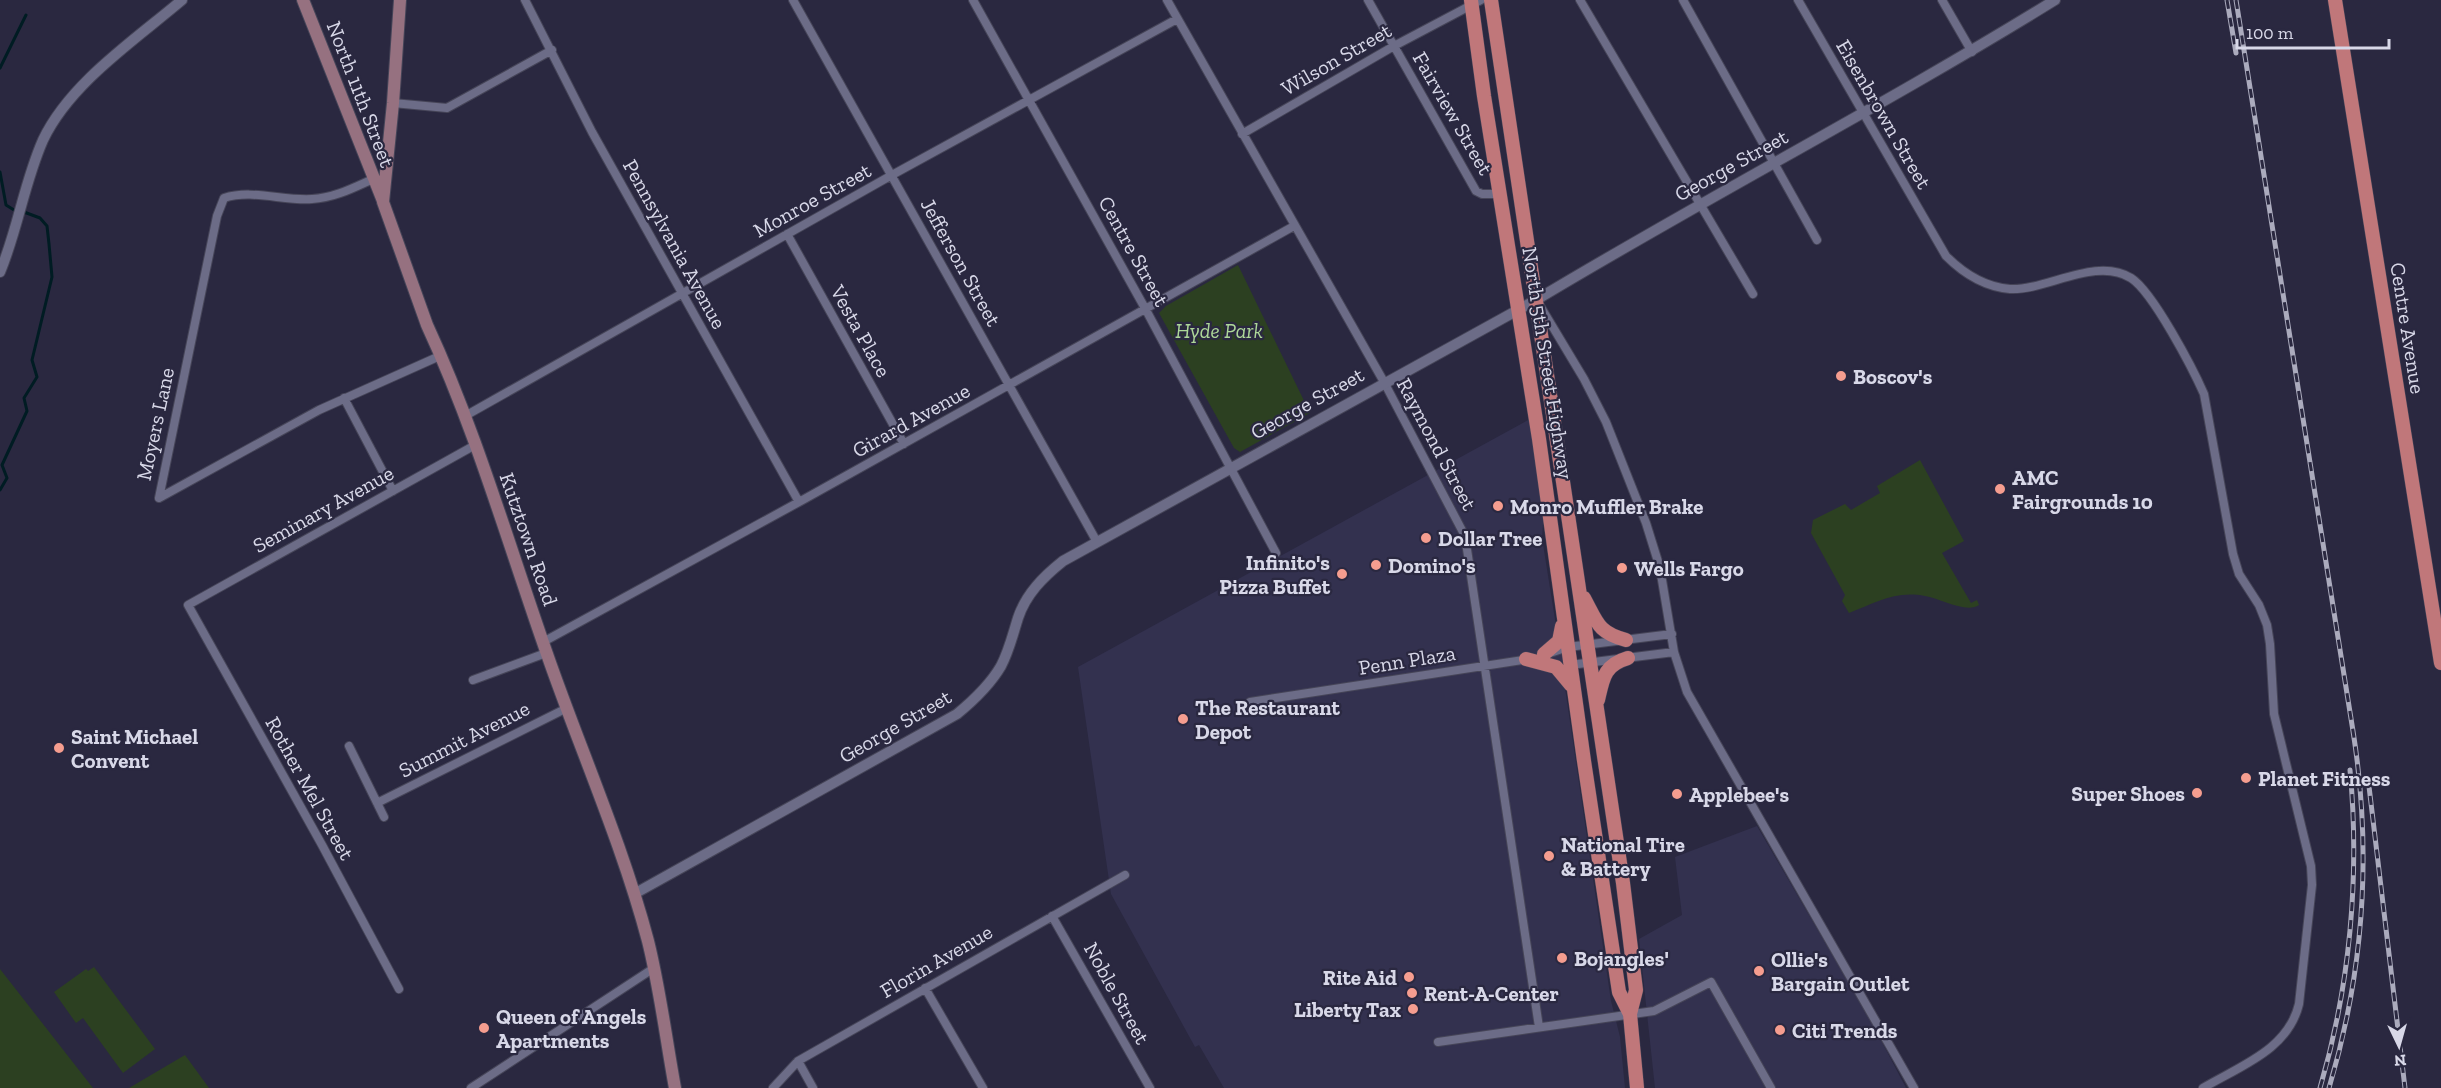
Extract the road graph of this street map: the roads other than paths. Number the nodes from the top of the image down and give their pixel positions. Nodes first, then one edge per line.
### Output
1 (182, 0) edge
2 (303, 0) edge
3 (400, 0) edge
4 (525, 0) edge
5 (793, 0) edge
6 (973, 0) edge
7 (1167, 0) edge
8 (1368, 0) edge
9 (1491, 0) edge
10 (1580, 0) edge
11 (1683, 0) edge
12 (1798, 0) edge
13 (1942, 0) edge
14 (2055, 0) edge
15 (2335, 0) edge
16 (1475, 1) edge
17 (1177, 19) junction
18 (1394, 46) junction
19 (552, 50) junction
20 (1972, 52) junction
21 (1030, 100) junction
22 (393, 103) junction
23 (1863, 113) junction
24 (1242, 134) junction
25 (1776, 163) junction
26 (892, 175) junction
27 (373, 178) junction
28 (1501, 195) junction
29 (383, 202) junction
30 (1701, 204) junction
31 (1294, 226) junction
32 (787, 234) junction
33 (1817, 240) dead end
34 (0, 272) edge
35 (683, 294) junction
36 (1753, 294) dead end
37 (1536, 300) junction
38 (1519, 309) junction
39 (1146, 310) junction
40 (442, 356) junction
41 (1384, 382) junction
42 (1011, 385) junction
43 (344, 398) junction
44 (465, 416) junction
45 (477, 444) junction
46 (904, 444) junction
47 (1230, 468) junction
48 (393, 491) junction
49 (800, 502) junction
50 (1098, 542) junction
51 (1276, 553) dead end
52 (1580, 591) junction
53 (188, 605) joint
54 (1563, 612) junction
55 (1672, 634) junction
56 (1626, 640) junction
57 (1587, 645) junction
58 (1568, 647) junction
59 (545, 648) junction
60 (1674, 652) junction
61 (1544, 654) junction
62 (1628, 658) junction
63 (1526, 659) junction
64 (1590, 663) junction
65 (2441, 663) edge
66 (1570, 665) junction
67 (1485, 666) junction
68 (473, 680) dead end
69 (1574, 689) junction
70 (1250, 702) dead end
71 (1596, 707) junction
72 (567, 708) junction
73 (349, 746) dead end
74 (377, 803) junction
75 (384, 817) dead end
76 (1125, 875) dead end
77 (634, 894) junction
78 (1052, 915) junction
79 (654, 968) junction
80 (925, 988) junction
81 (399, 989) dead end
82 (1630, 1014) junction
83 (1539, 1027) junction
84 (1438, 1042) dead end
85 (798, 1061) junction
86 (471, 1088) edge
87 (675, 1088) edge
88 (773, 1088) edge
89 (813, 1088) edge
90 (983, 1088) edge
91 (1150, 1088) edge
92 (1637, 1088) edge
93 (1772, 1088) edge
94 (1914, 1088) edge
95 (2203, 1088) edge

1 - 34 street
2 - 27 main road, North 11th Street
3 - 22 main road, Kutztown Road
4 - 19 street, Pennsylvania Avenue
5 - 26 street, Jefferson Street
6 - 21 street, Centre Street
7 - 17 street, Raymond Street
8 - 18 street, Fairview Street
9 - 37 main road, North 5th Street Highway
10 - 30 street
11 - 25 street
12 - 23 street, Eisenbrown Street
13 - 20 street
14 - 20 street, George Street
15 - 65 main road, Centre Avenue
16 - 18 street, Wilson Street
16 - 28 main road, North 5th Street Highway
17 - 21 street, Monroe Street
17 - 24 street, Raymond Street
18 - 24 street, Wilson Street
18 - 28 street, Fairview Street
19 - 22 street
19 - 35 street, Pennsylvania Avenue
20 - 23 street, George Street
21 - 26 street, Monroe Street
21 - 39 street, Centre Street
22 - 29 main road, Kutztown Road
23 - 25 street, George Street
23 - 95 street, Eisenbrown Street
24 - 31 street, Raymond Street
25 - 30 street, George Street
25 - 33 street
26 - 32 street, Monroe Street
26 - 42 street, Jefferson Street
27 - 29 main road, North 11th Street
27 - 43 street, Moyers Lane
28 - 38 main road, North 5th Street Highway
29 - 40 main road, Kutztown Road
30 - 36 street
30 - 37 street, George Street
31 - 39 street, Girard Avenue
31 - 41 street, Raymond Street
32 - 35 street, Monroe Street
32 - 46 street, Vesta Place
35 - 44 street, Monroe Street
35 - 49 street, Pennsylvania Avenue
37 - 38 street, George Street
37 - 52 main road, North 5th Street Highway
37 - 55 street
38 - 41 street, George Street
38 - 54 main road, North 5th Street Highway
39 - 42 street, Girard Avenue
39 - 47 street, Centre Street
40 - 43 street, Moyers Lane
40 - 44 main road, Kutztown Road
41 - 47 street, George Street
41 - 67 street, Raymond Street
42 - 46 street, Girard Avenue
42 - 50 street, Jefferson Street
43 - 48 street
44 - 45 main road, Kutztown Road
45 - 48 street, Seminary Avenue
45 - 59 main road, Kutztown Road
46 - 49 street, Girard Avenue
47 - 50 street, George Street
47 - 51 street, Centre Street
48 - 53 street, Seminary Avenue
49 - 59 street, Girard Avenue
50 - 77 street, George Street
52 - 56 main road
52 - 57 main road, North 5th Street Highway
53 - 81 street, Rother Mel Street
54 - 58 main road, North 5th Street Highway
54 - 61 main road
55 - 56 street, Penn Plaza
55 - 60 street
56 - 57 street, Penn Plaza
57 - 58 street, Penn Plaza
57 - 64 main road, North 5th Street Highway
58 - 61 street, Penn Plaza
58 - 66 main road, North 5th Street Highway
59 - 68 street, Girard Avenue
59 - 72 main road, Kutztown Road
60 - 62 street
60 - 94 street
61 - 63 street, Penn Plaza
62 - 64 street
62 - 71 main road
63 - 67 street, Penn Plaza
63 - 69 main road
64 - 66 street
64 - 71 main road, North 5th Street Highway
66 - 69 main road, North 5th Street Highway
67 - 70 street, Penn Plaza
67 - 83 street, Raymond Street
69 - 82 main road, North 5th Street Highway
71 - 82 main road, North 5th Street Highway
72 - 74 street, Summit Avenue
72 - 77 main road, Kutztown Road
73 - 74 street
74 - 75 street
76 - 78 street, Florin Avenue
77 - 79 main road, Kutztown Road
78 - 80 street, Florin Avenue
78 - 91 street, Noble Street
79 - 86 street
79 - 87 main road, Kutztown Road
80 - 85 street, Florin Avenue
80 - 90 street
82 - 83 street
82 - 92 main road, North 5th Street Highway
82 - 93 street
83 - 84 street
85 - 88 street, Florin Avenue
85 - 89 street

